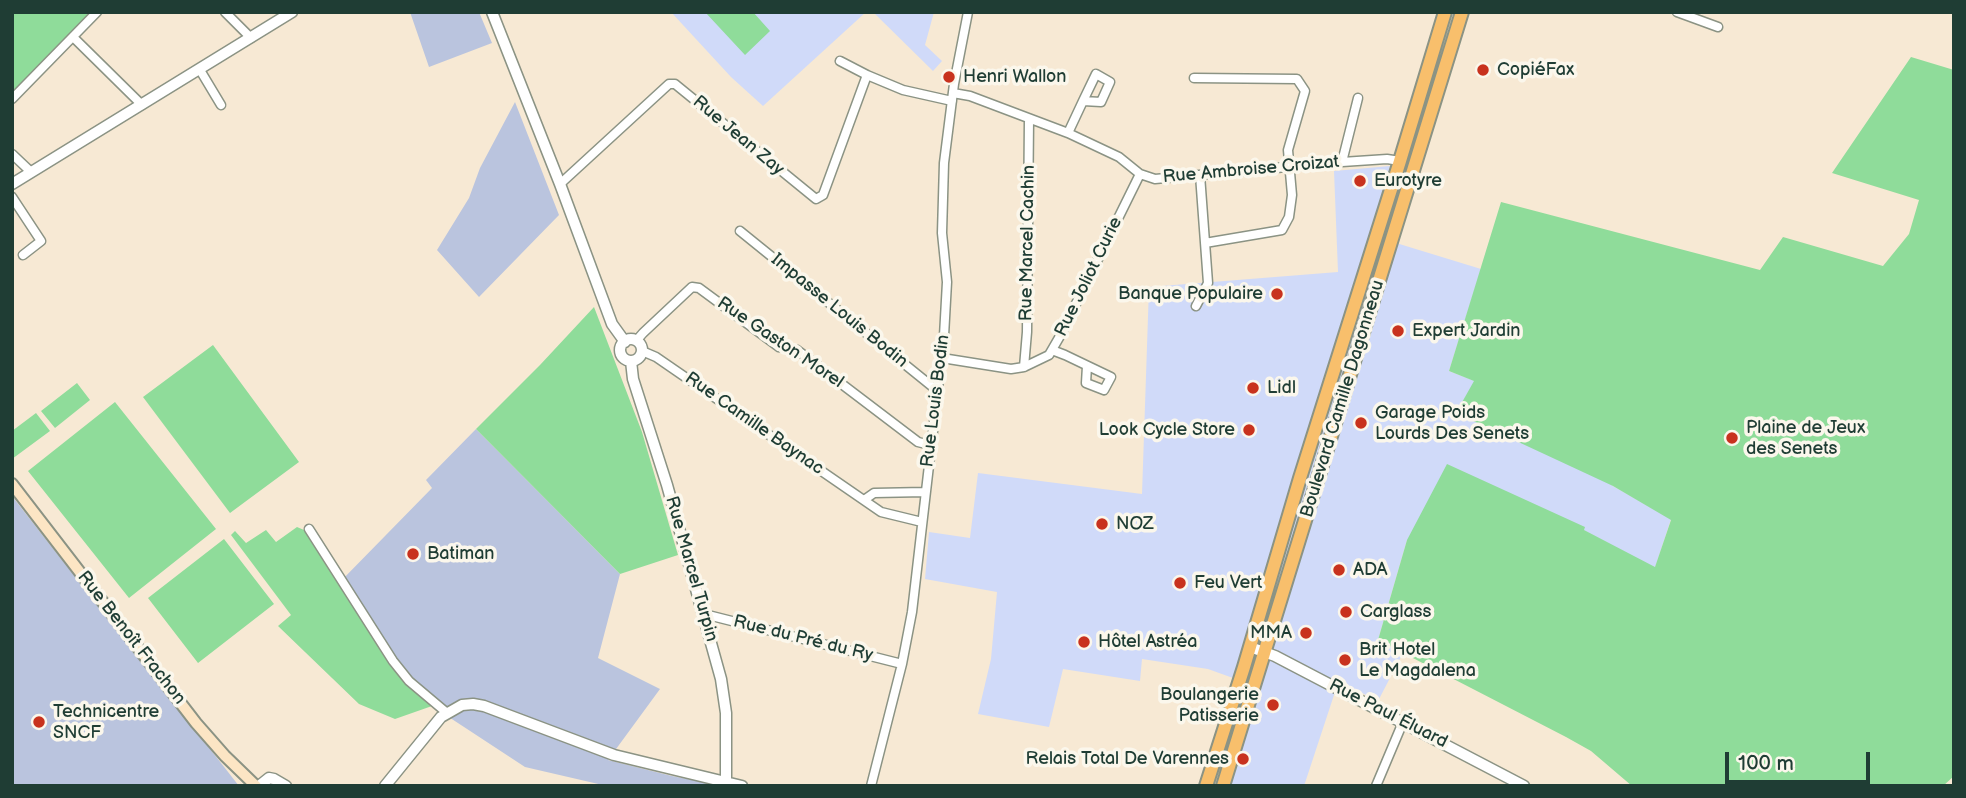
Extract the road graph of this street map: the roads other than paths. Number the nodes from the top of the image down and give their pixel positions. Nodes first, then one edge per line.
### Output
1 (97, 12) edge
2 (225, 12) edge
3 (292, 12) edge
4 (492, 12) edge
5 (968, 12) edge
6 (1445, 12) edge
7 (1462, 12) edge
8 (1677, 12) edge
9 (1718, 27) dead end
10 (72, 37) junction
11 (251, 38) junction
12 (841, 61) dead end
13 (200, 70) junction
14 (867, 75) junction
15 (1194, 78) dead end
16 (953, 97) junction
17 (1358, 98) dead end
18 (12, 99) edge
19 (1083, 100) dead end
20 (142, 105) junction
21 (221, 105) dead end
22 (1029, 119) junction
23 (1068, 133) junction
24 (12, 153) edge
25 (1400, 161) junction
26 (1342, 162) junction
27 (1289, 167) junction
28 (32, 172) junction
29 (1140, 174) junction
30 (1200, 175) junction
31 (12, 184) edge
32 (559, 184) junction
33 (12, 197) edge
34 (740, 231) dead end
35 (1205, 243) junction
36 (23, 255) dead end
37 (1196, 306) dead end
38 (636, 341) junction
39 (625, 342) junction
40 (1052, 350) junction
41 (642, 351) junction
42 (942, 358) junction
43 (631, 361) junction
44 (1087, 366) dead end
45 (1024, 367) junction
46 (939, 391) junction
47 (930, 445) junction
48 (12, 484) edge
49 (925, 492) junction
50 (864, 500) junction
51 (922, 522) junction
52 (309, 530) dead end
53 (704, 614) junction
54 (1250, 647) junction
55 (1265, 653) junction
56 (902, 664) junction
57 (447, 713) junction
58 (1403, 722) junction
59 (726, 782) junction
60 (258, 786) edge
61 (286, 786) edge
62 (386, 786) edge
63 (743, 786) edge
64 (871, 786) edge
65 (1206, 786) edge
66 (1223, 786) edge
67 (1376, 786) edge
68 (1524, 786) edge

1 - 10 street
2 - 11 street
3 - 11 street
4 - 32 street
5 - 16 street, Rue Louis Bodin
6 - 25 main road, Boulevard Camille Dagonneau
7 - 55 main road, Boulevard Camille Dagonneau
8 - 9 street
10 - 18 street
10 - 20 street
11 - 13 street
12 - 14 street
13 - 20 street
13 - 21 street
14 - 16 street
14 - 32 street, Rue Jean Zay
15 - 27 street
16 - 22 street, Rue Ambroise Croizat
16 - 42 street, Rue Louis Bodin
17 - 26 street
19 - 23 street
20 - 28 street
22 - 23 street, Rue Ambroise Croizat
22 - 45 street, Rue Marcel Cachin
23 - 29 street, Rue Ambroise Croizat
24 - 28 street
25 - 26 street, Rue Ambroise Croizat
25 - 54 main road, Boulevard Camille Dagonneau
26 - 27 street, Rue Ambroise Croizat
27 - 30 street, Rue Ambroise Croizat
27 - 35 street
28 - 31 street
29 - 30 street, Rue Ambroise Croizat
29 - 40 street, Rue Joliot Curie
30 - 35 street
32 - 39 street
33 - 36 street
34 - 46 street, Impasse Louis Bodin
35 - 37 street
38 - 39 street
38 - 41 street
38 - 47 street, Rue Gaston Morel
39 - 43 street
40 - 44 street
40 - 45 street, Rue Joliot Curie
41 - 43 street
41 - 50 street, Rue Camille Baynac
42 - 45 street
42 - 46 street, Rue Louis Bodin
43 - 53 street, Rue Marcel Turpin
46 - 47 street, Rue Louis Bodin
47 - 49 street, Rue Louis Bodin
48 - 60 main road, Rue Benoît Frachon
49 - 50 street
49 - 51 street, Rue Louis Bodin
50 - 51 street, Rue Camille Baynac
51 - 56 street, Rue Louis Bodin
52 - 57 street
53 - 56 street, Rue du Pré du Ry
53 - 59 street, Rue Marcel Turpin
54 - 55 street, Rue Paul Éluard
54 - 65 main road, Boulevard Camille Dagonneau
55 - 58 street, Rue Paul Éluard
55 - 66 main road, Boulevard Camille Dagonneau
56 - 64 street, Rue Louis Bodin
57 - 59 street
57 - 62 street
58 - 67 street
58 - 68 street, Rue Paul Éluard
59 - 63 street
60 - 61 street

